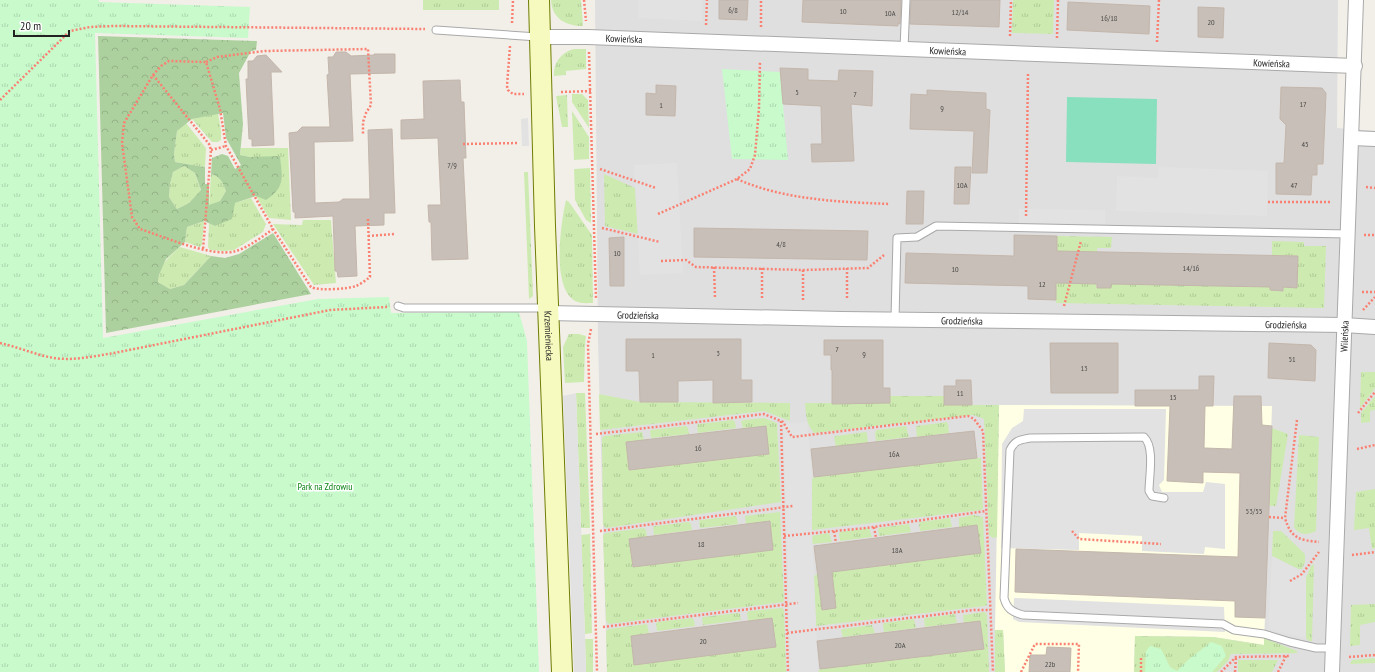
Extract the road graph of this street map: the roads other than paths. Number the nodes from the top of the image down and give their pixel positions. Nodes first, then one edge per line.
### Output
1 (539, 0) edge
2 (906, 0) edge
3 (1356, 0) edge
4 (436, 30) road end
5 (540, 38) junction
6 (904, 49) junction
7 (1355, 66) junction
8 (1352, 138) junction
9 (1375, 138) edge
10 (1348, 234) junction
11 (398, 306) road end
12 (548, 311) junction
13 (895, 319) junction
14 (1344, 325) junction
15 (1375, 327) edge
16 (1164, 498) dead end
17 (1333, 648) junction
18 (562, 672) edge
19 (1332, 672) edge

1 - 5 main road, Krzemieniecka
2 - 6 lane
3 - 7 street, Wileńska
4 - 5 lane
5 - 6 street, Kowieńska
5 - 12 main road, Krzemieniecka
6 - 7 street, Kowieńska
7 - 8 street, Wileńska
8 - 9 street
8 - 10 street, Wileńska
10 - 13 lane
10 - 14 street, Wileńska
11 - 12 lane
12 - 13 street, Grodzieńska
12 - 18 main road, Krzemieniecka
13 - 14 street, Grodzieńska
14 - 15 street, Grodzieńska
14 - 17 street, Wileńska
16 - 17 lane
17 - 19 street, Wileńska

